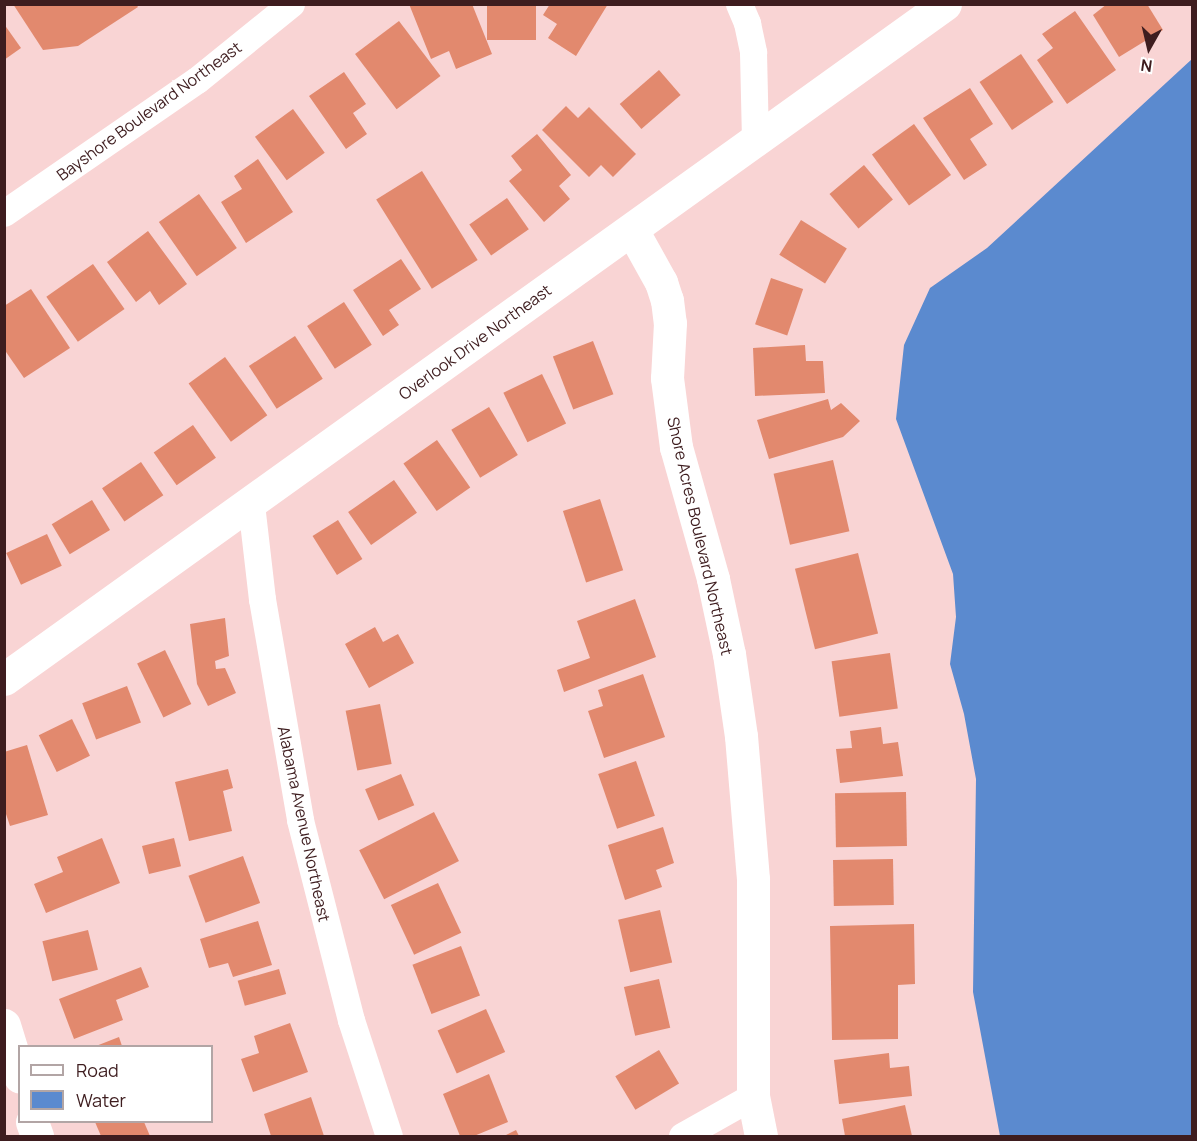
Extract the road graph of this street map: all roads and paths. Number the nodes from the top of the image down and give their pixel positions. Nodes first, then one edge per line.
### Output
1 (291, 4) edge
2 (739, 4) edge
3 (945, 4) edge
4 (755, 141) junction
5 (4, 213) edge
6 (632, 230) junction
7 (251, 504) junction
8 (4, 679) edge
9 (4, 1025) edge
10 (18, 1070) edge
11 (753, 1096) junction
12 (389, 1137) edge
13 (682, 1137) edge
14 (761, 1137) edge

1 - 5 street, Bayshore Boulevard Northeast
2 - 4 street
3 - 4 street, Overlook Drive Northeast
4 - 6 street, Overlook Drive Northeast
6 - 7 street, Overlook Drive Northeast
6 - 11 street, Shore Acres Boulevard Northeast
7 - 8 street, Overlook Drive Northeast
7 - 12 street, Alabama Avenue Northeast
9 - 10 street
11 - 13 street
11 - 14 street, Shore Acres Boulevard Northeast

